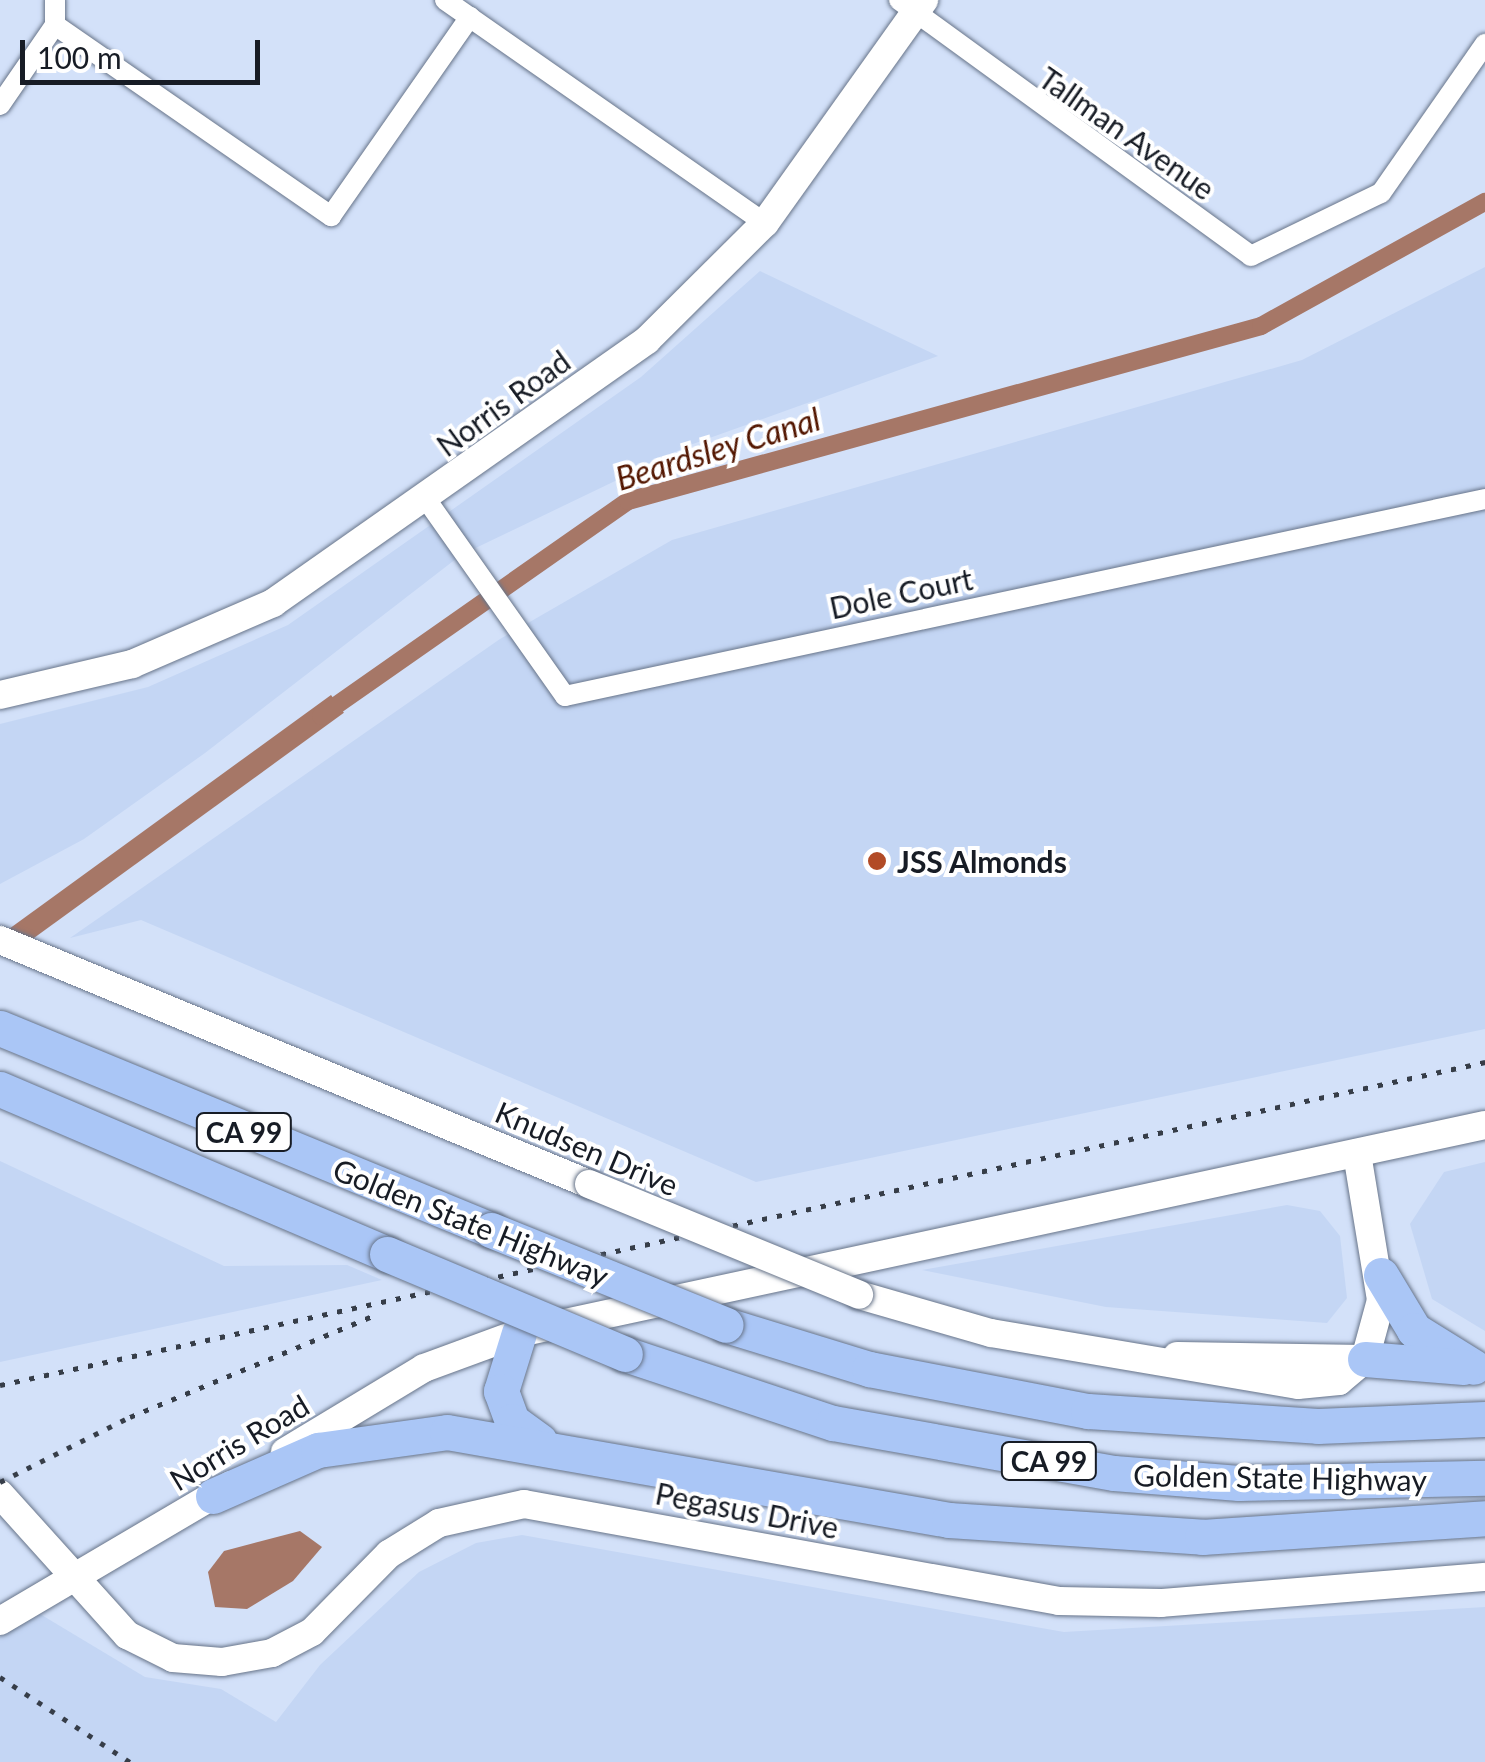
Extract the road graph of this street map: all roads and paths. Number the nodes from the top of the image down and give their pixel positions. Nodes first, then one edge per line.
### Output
1 (55, 0) edge
2 (445, 0) edge
3 (912, 5) edge
4 (470, 18) junction
5 (55, 24) junction
6 (1485, 44) edge
7 (0, 104) edge
8 (765, 223) junction
9 (426, 499) junction
10 (1485, 499) edge
11 (0, 695) edge
12 (0, 940) edge
13 (0, 1028) edge
14 (0, 1089) edge
15 (1485, 1125) edge
16 (1357, 1153) junction
17 (1381, 1276) junction
18 (519, 1333) junction
19 (1365, 1359) junction
20 (1480, 1368) edge
21 (1485, 1418) edge
22 (548, 1444) junction
23 (1485, 1478) edge
24 (0, 1494) edge
25 (212, 1496) junction
26 (1485, 1518) edge
27 (76, 1577) junction
28 (1485, 1577) edge
29 (0, 1622) edge

1 - 5 street
2 - 4 street
3 - 6 street, Tallman Avenue
3 - 8 street, Norris Road
4 - 5 street
4 - 8 street
5 - 7 street
8 - 9 street, Norris Road
9 - 10 street, Dole Court
9 - 11 street, Norris Road
12 - 19 street, Knudsen Drive, bridge
13 - 21 highway, Golden State Highway / CA 99, bridge
14 - 23 highway, Golden State Highway / CA 99, bridge
15 - 16 street, Golden State Highway
16 - 17 street
16 - 18 street, Golden State Highway
17 - 19 street
17 - 20 highway
18 - 22 highway
18 - 25 street, Norris Road
19 - 20 highway
22 - 25 highway
22 - 26 highway
24 - 27 street, Pegasus Drive
25 - 27 street, Norris Road
27 - 28 street, Pegasus Drive
27 - 29 street, Norris Road

